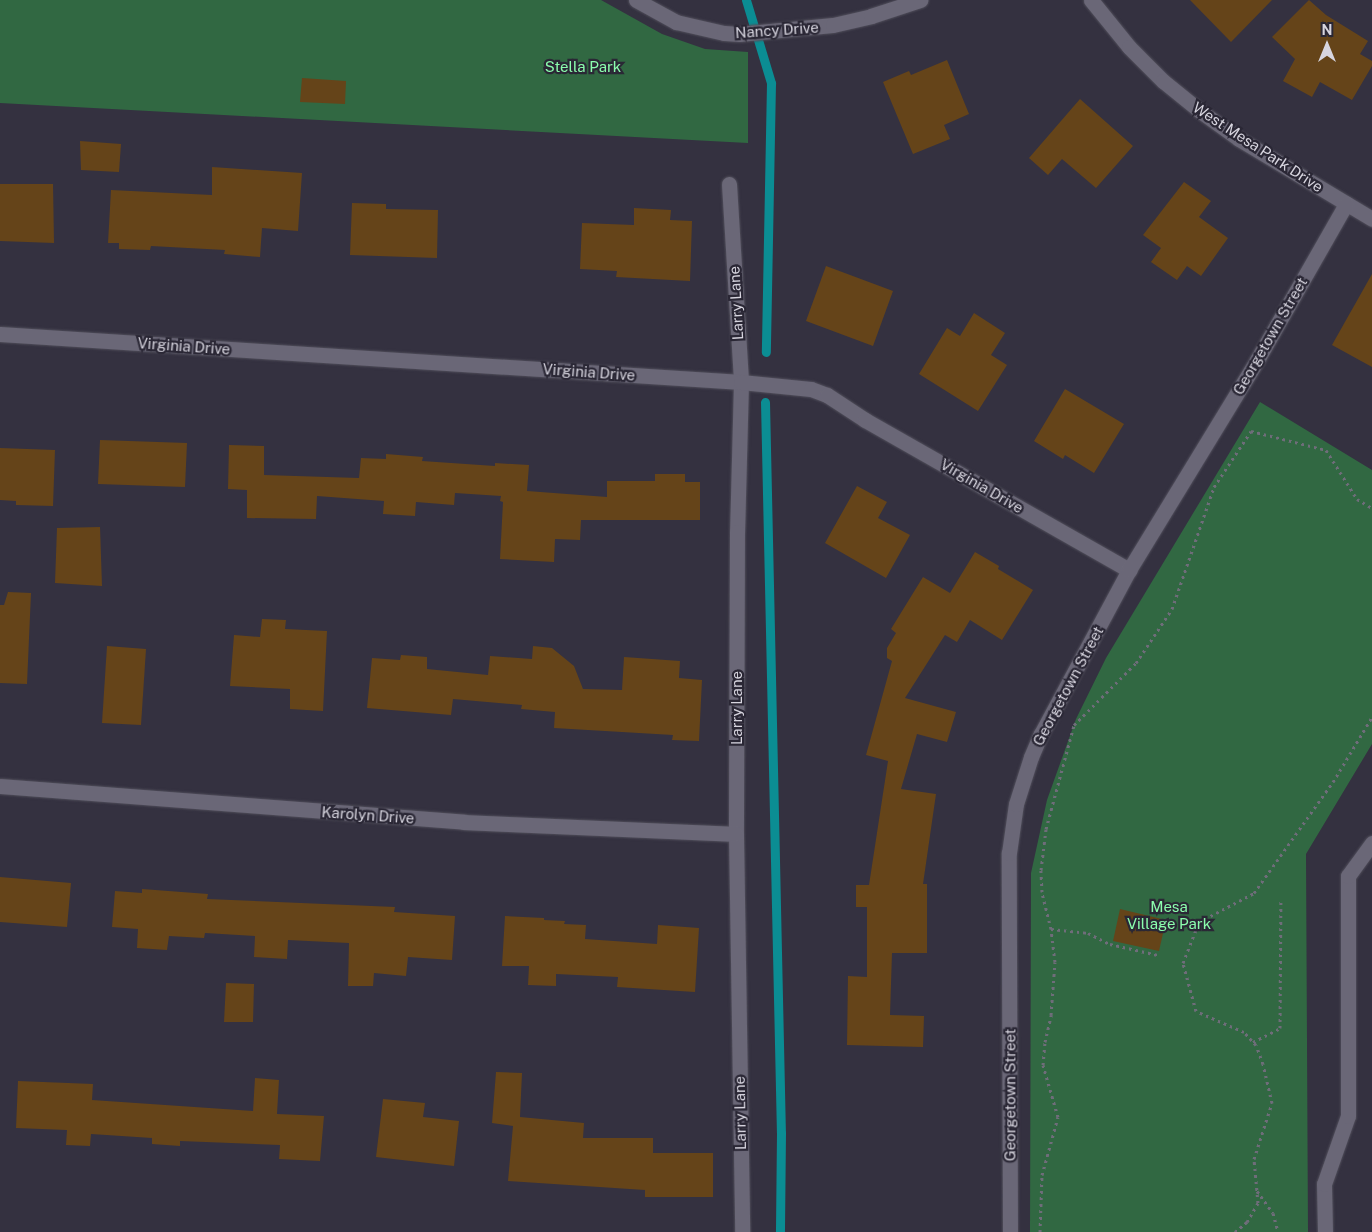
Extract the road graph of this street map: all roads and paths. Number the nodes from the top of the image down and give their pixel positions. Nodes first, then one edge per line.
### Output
1 (636, 0) edge
2 (920, 0) edge
3 (1091, 0) edge
4 (729, 184) dead end
5 (1346, 204) junction
6 (1372, 219) edge
7 (0, 334) edge
8 (741, 382) junction
9 (1372, 508) edge
10 (1130, 570) junction
11 (1372, 717) edge
12 (0, 786) edge
13 (736, 834) junction
14 (1372, 843) edge
15 (1281, 900) dead end
16 (1051, 929) junction
17 (1158, 955) dead end
18 (1253, 1042) junction
19 (1257, 1190) junction
20 (742, 1232) edge
21 (1010, 1232) edge
22 (1040, 1232) edge
23 (1235, 1232) edge
24 (1278, 1232) edge
25 (1325, 1232) edge

1 - 2 street, Nancy Drive
3 - 5 street, West Mesa Park Drive
4 - 8 street, Larry Lane
5 - 6 street, West Mesa Park Drive
5 - 10 street, Georgetown Street
7 - 8 street, Virginia Drive
8 - 10 street, Virginia Drive
8 - 13 street, Larry Lane
9 - 16 path
10 - 21 street, Georgetown Street
11 - 18 path
12 - 13 street, Karolyn Drive
13 - 20 street, Larry Lane
14 - 25 street
15 - 18 path
16 - 17 path
16 - 22 path
18 - 19 path
19 - 23 path
19 - 24 path

